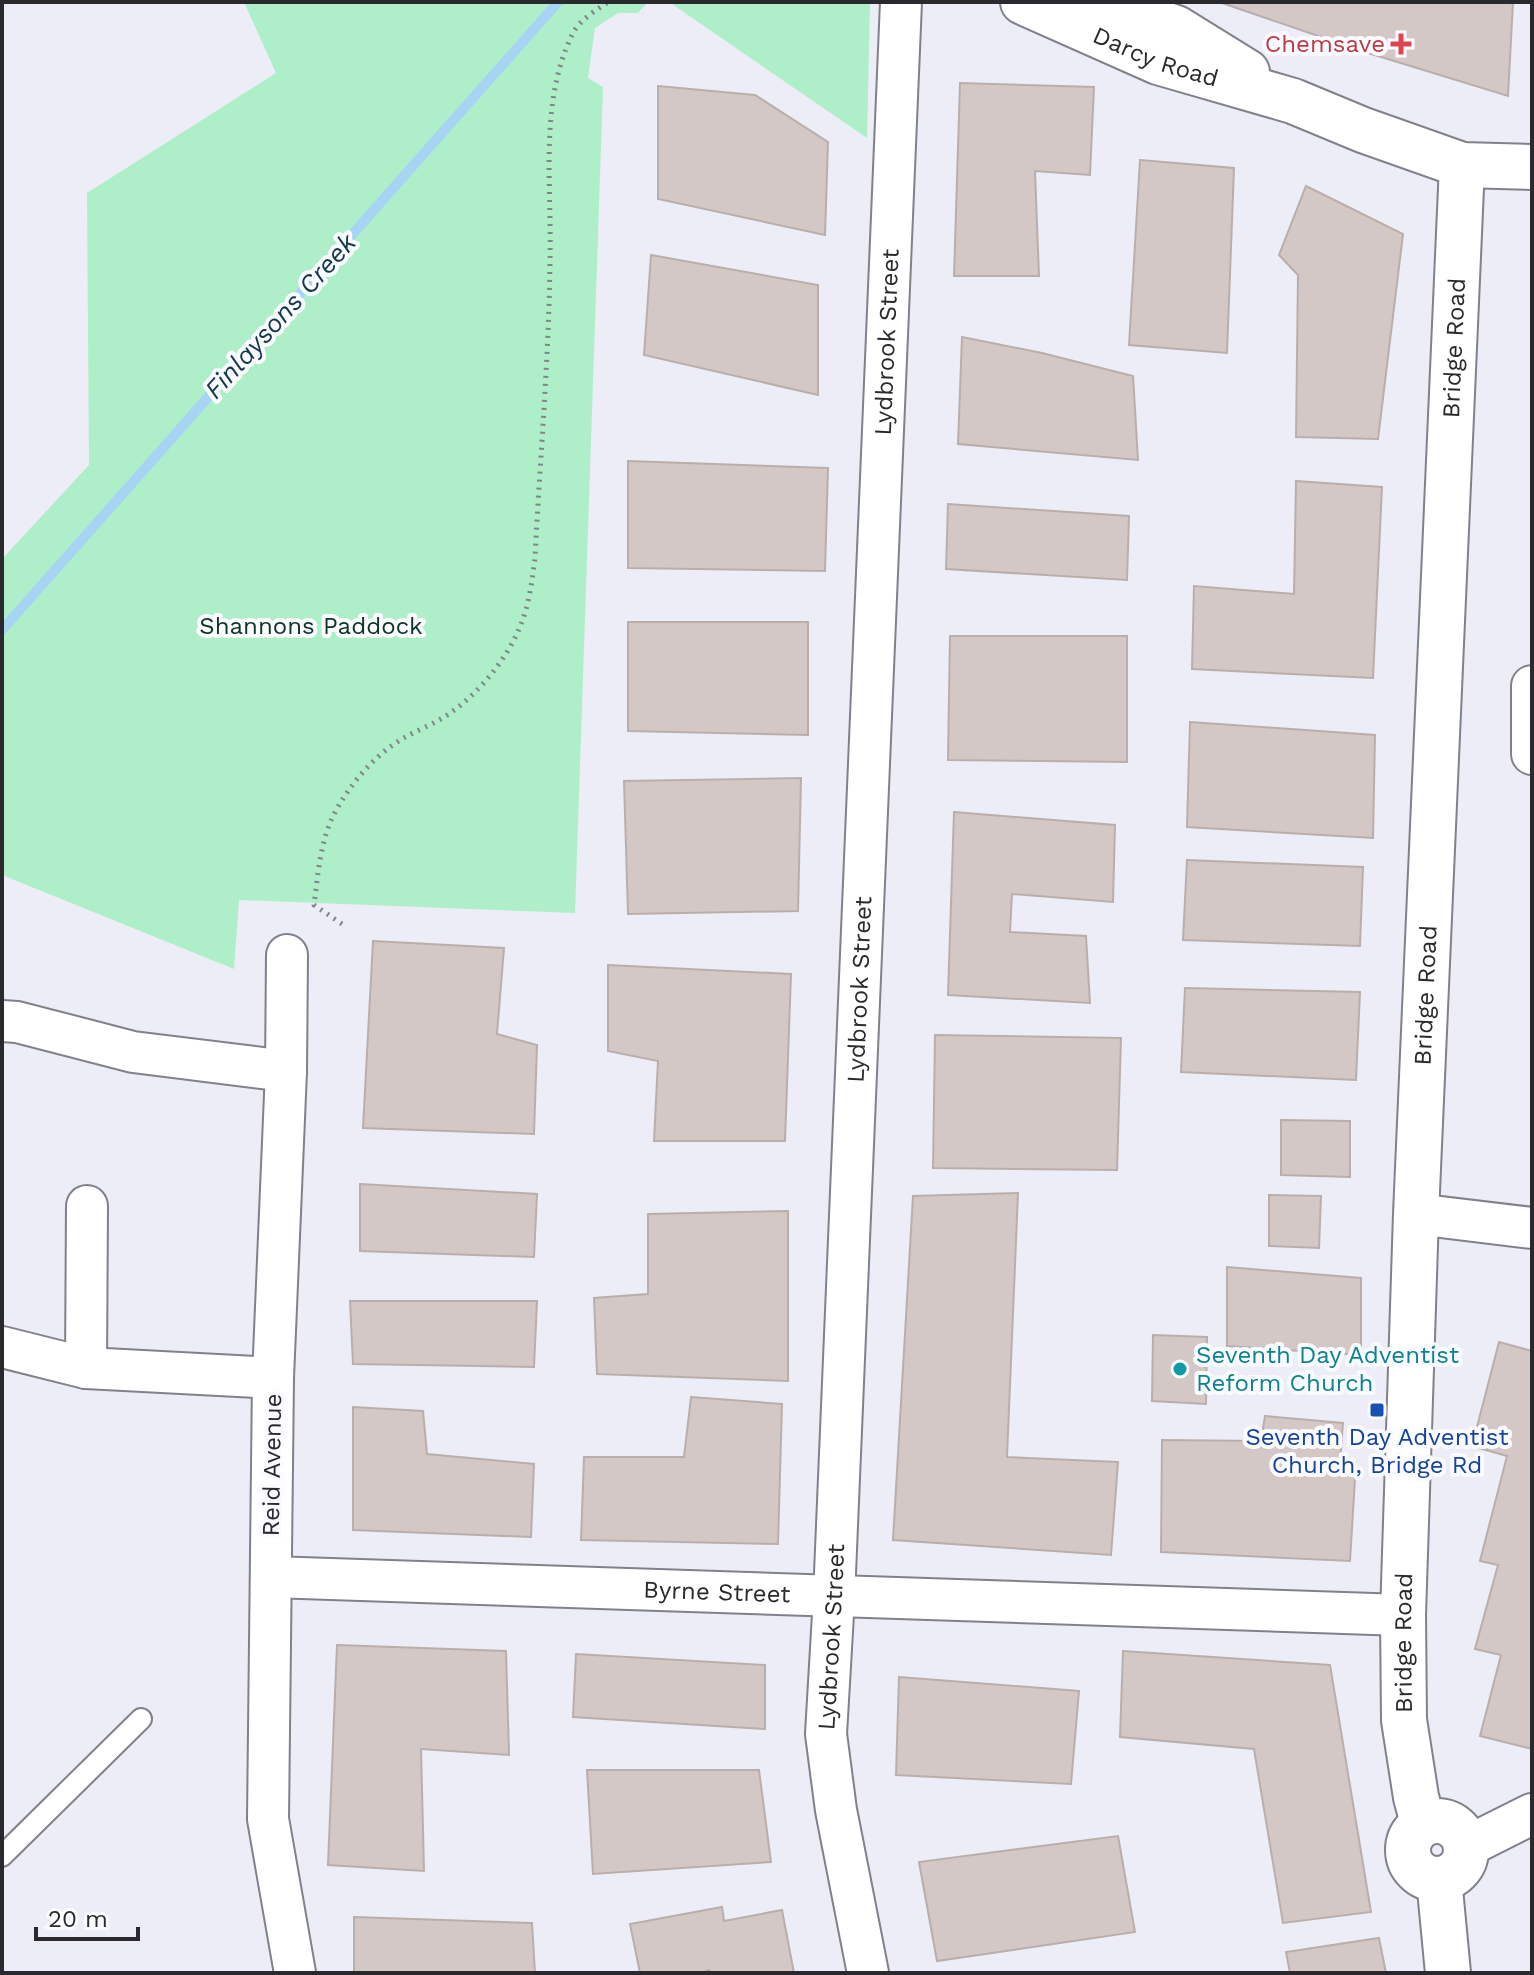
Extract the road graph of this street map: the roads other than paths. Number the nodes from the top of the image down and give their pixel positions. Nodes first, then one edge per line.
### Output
1 (901, 2) edge
2 (1023, 2) edge
3 (1101, 2) edge
4 (1293, 101) junction
5 (1462, 165) junction
6 (1532, 167) edge
7 (1532, 686) edge
8 (1532, 754) edge
9 (287, 955) dead end
10 (2, 1021) edge
11 (286, 1071) junction
12 (87, 1206) dead end
13 (1416, 1214) junction
14 (1532, 1228) edge
15 (2, 1347) edge
16 (86, 1368) junction
17 (273, 1378) junction
18 (271, 1577) junction
19 (834, 1597) junction
20 (1403, 1615) junction
21 (141, 1719) dead end
22 (1531, 1821) edge
23 (2, 1856) edge
24 (1453, 1863) junction
25 (295, 1973) edge
26 (868, 1973) edge
27 (1448, 1973) edge

1 - 19 street, Lydbrook Street
2 - 4 street, Darcy Road
3 - 4 street, Darcy Road
4 - 5 street, Darcy Road
5 - 6 street, Darcy Road
5 - 13 street, Bridge Road
7 - 8 street
9 - 11 street, Reid Avenue
10 - 11 street
11 - 17 street, Reid Avenue
12 - 16 street
13 - 14 street
13 - 20 street, Bridge Road
15 - 16 street
16 - 17 street
17 - 18 street, Reid Avenue
18 - 19 street, Byrne Street
18 - 25 street, Reid Avenue
19 - 20 street, Byrne Street
19 - 26 street, Lydbrook Street
20 - 24 street, Bridge Road
21 - 23 lane
22 - 24 street
24 - 27 street

